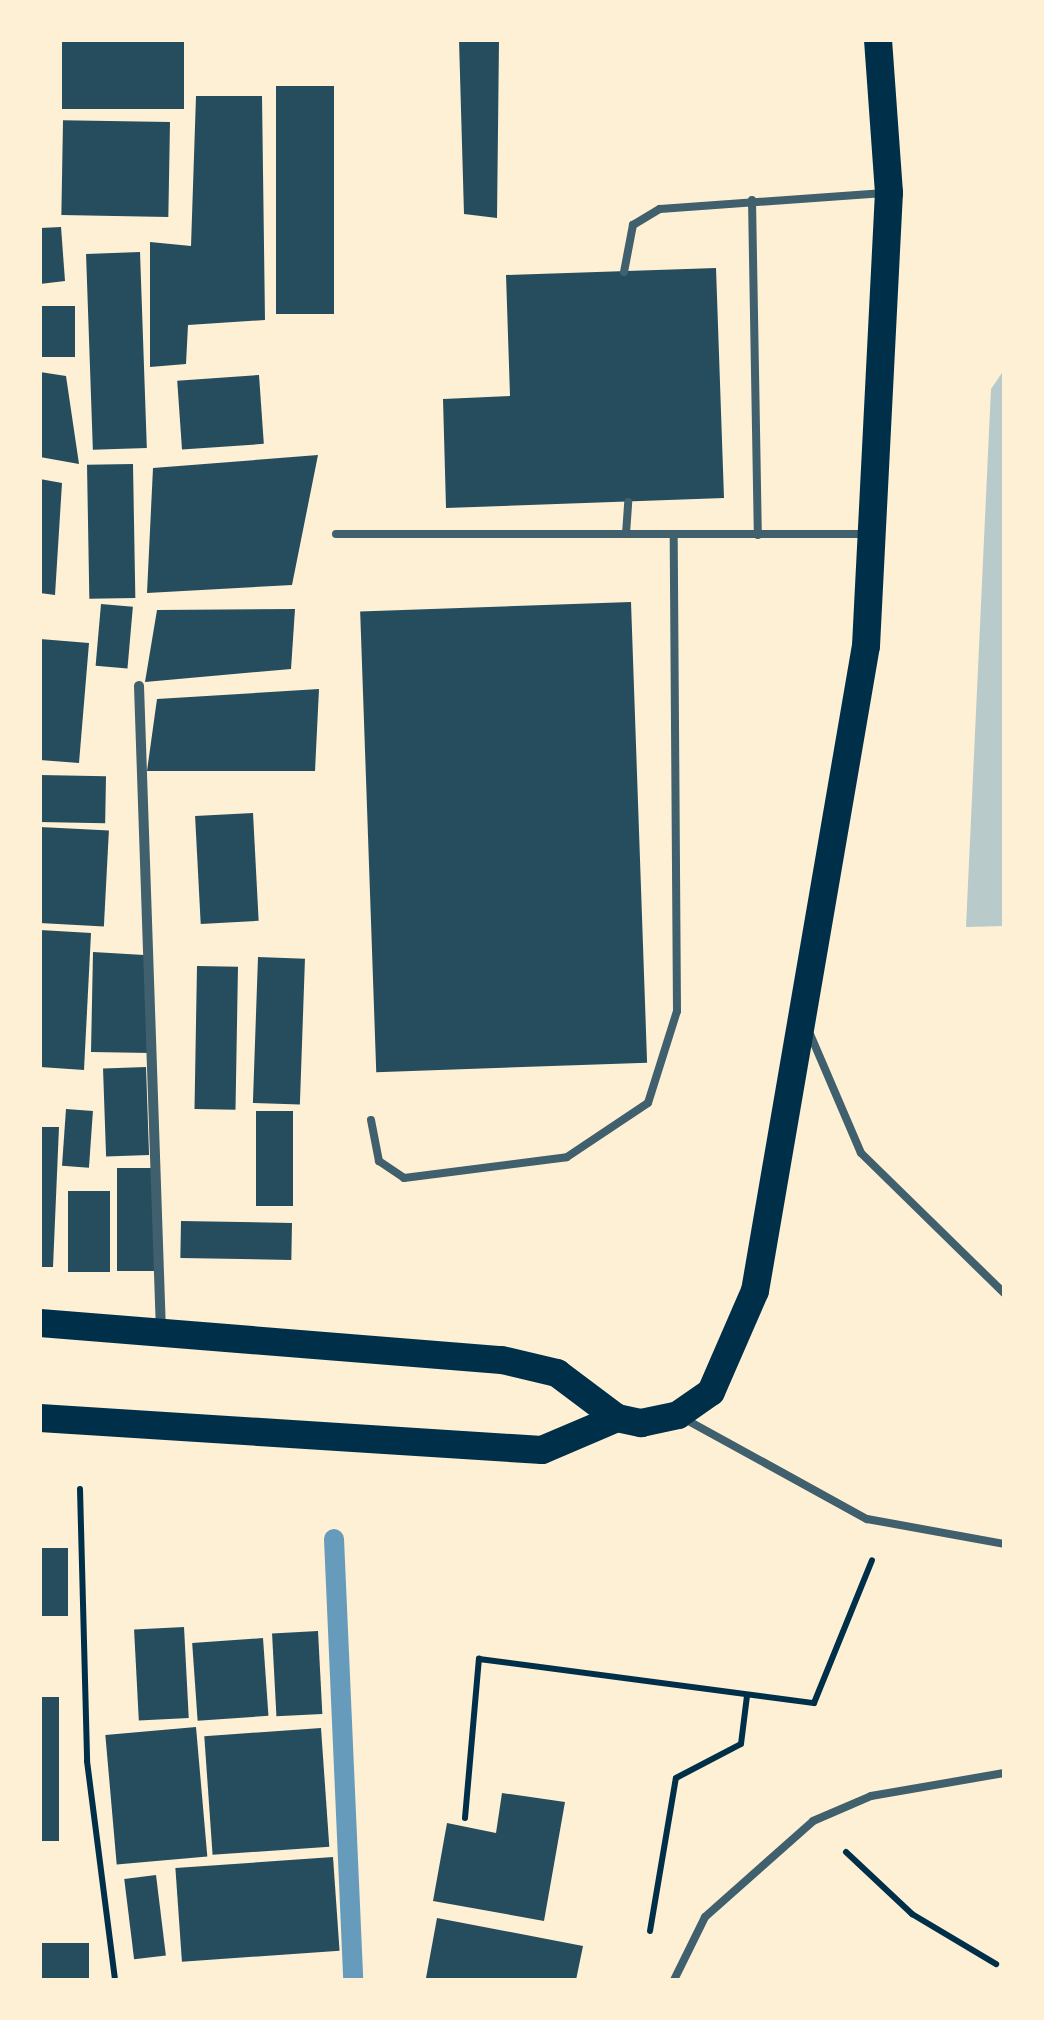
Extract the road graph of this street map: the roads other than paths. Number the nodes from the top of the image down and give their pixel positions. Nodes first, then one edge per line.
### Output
1 (878, 40) edge
2 (889, 193) junction
3 (752, 200) junction
4 (624, 272) dead end
5 (628, 502) dead end
6 (336, 534) dead end
7 (626, 534) junction
8 (674, 534) junction
9 (878, 534) junction
10 (758, 535) junction
11 (138, 686) dead end
12 (806, 1025) junction
13 (371, 1120) dead end
14 (1004, 1294) edge
15 (40, 1323) edge
16 (161, 1332) junction
17 (678, 1415) junction
18 (40, 1418) edge
19 (616, 1418) junction
20 (1004, 1544) edge
21 (1004, 1773) edge
22 (674, 1980) edge

1 - 2 highway
2 - 3 lane
2 - 9 highway
3 - 4 lane
3 - 10 lane
5 - 7 lane
6 - 7 lane
7 - 8 lane
8 - 10 lane
8 - 13 lane
9 - 10 lane
9 - 12 highway
11 - 16 street
12 - 14 lane
12 - 17 highway
15 - 16 highway
16 - 19 highway
17 - 19 highway
17 - 20 lane
18 - 19 highway
21 - 22 lane

